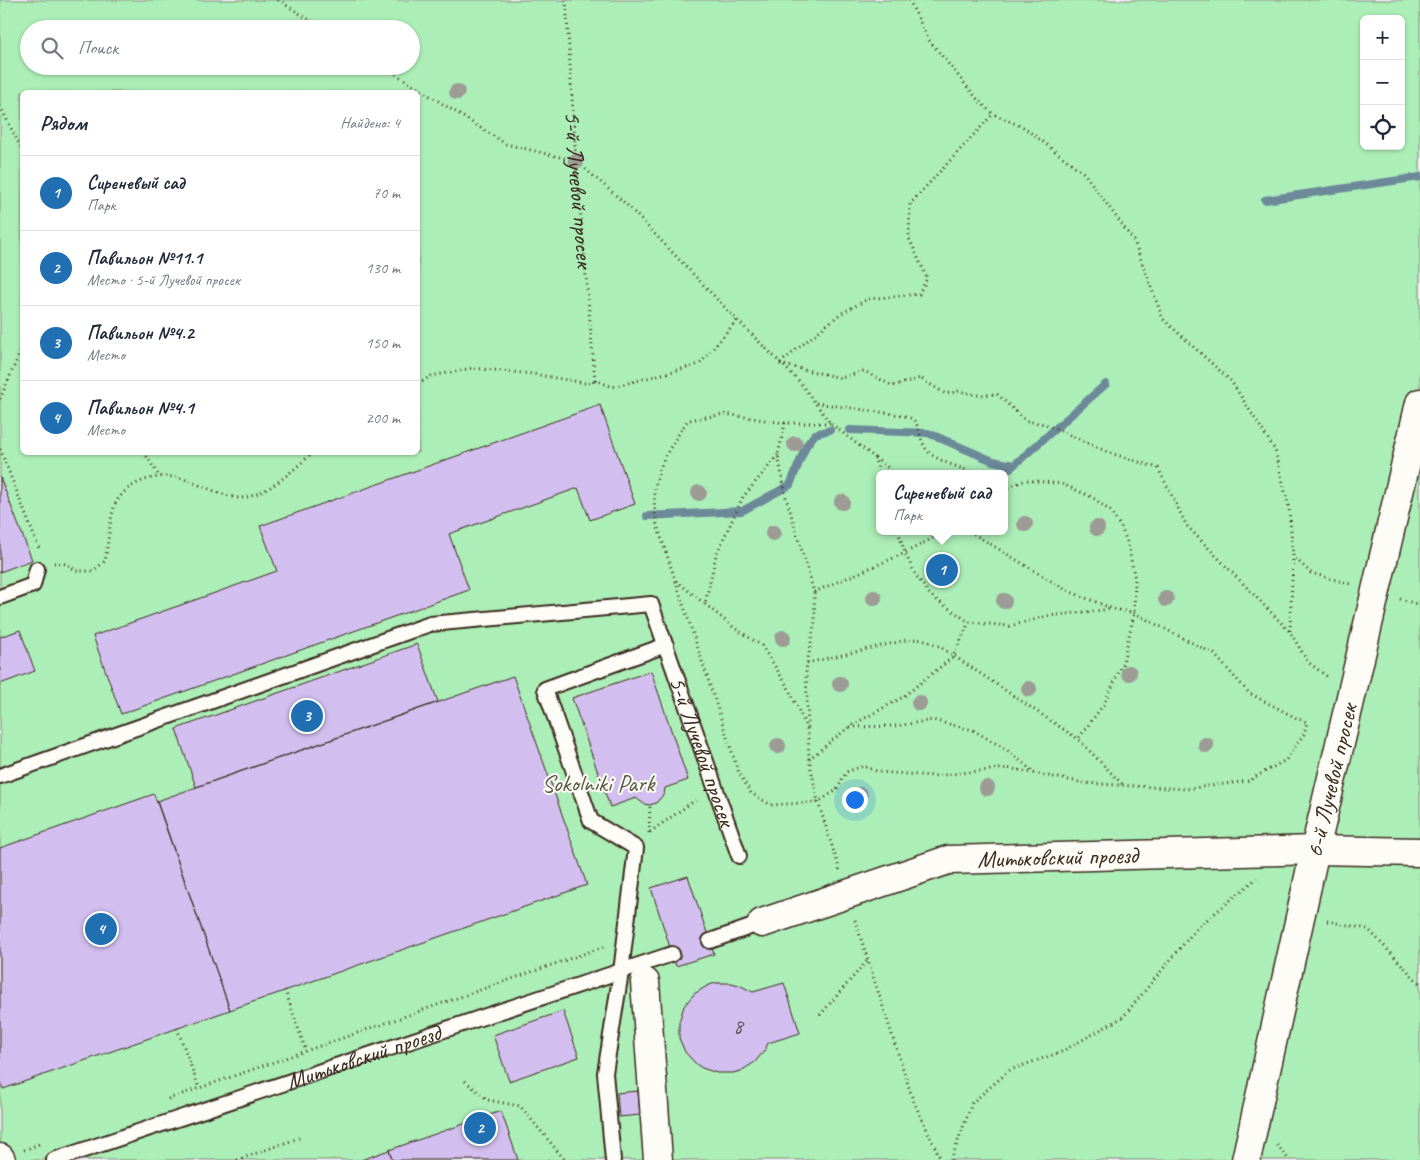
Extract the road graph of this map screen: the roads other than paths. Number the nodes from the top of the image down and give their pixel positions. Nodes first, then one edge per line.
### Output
1 (1420, 403) edge
2 (42, 568) road end
3 (0, 597) edge
4 (666, 645) junction
5 (0, 776) edge
6 (1315, 850) junction
7 (1420, 852) edge
8 (739, 856) dead end
9 (762, 923) joint
10 (710, 941) dead end
11 (672, 954) dead end
12 (633, 977) junction
13 (54, 1160) edge
14 (613, 1160) edge
15 (658, 1160) edge
16 (1246, 1160) edge

1 - 6 street, 6-й Лучевой просек
2 - 3 lane
4 - 5 lane, 5-й Лучевой просек
4 - 8 lane, 5-й Лучевой просек
4 - 12 lane
6 - 7 street, Митьковский проезд
6 - 9 street, Митьковский проезд
6 - 16 street, 6-й Лучевой просек
9 - 10 lane, Митьковский проезд
11 - 12 lane, Митьковский проезд
12 - 13 lane, Митьковский проезд
12 - 14 lane
12 - 15 street

